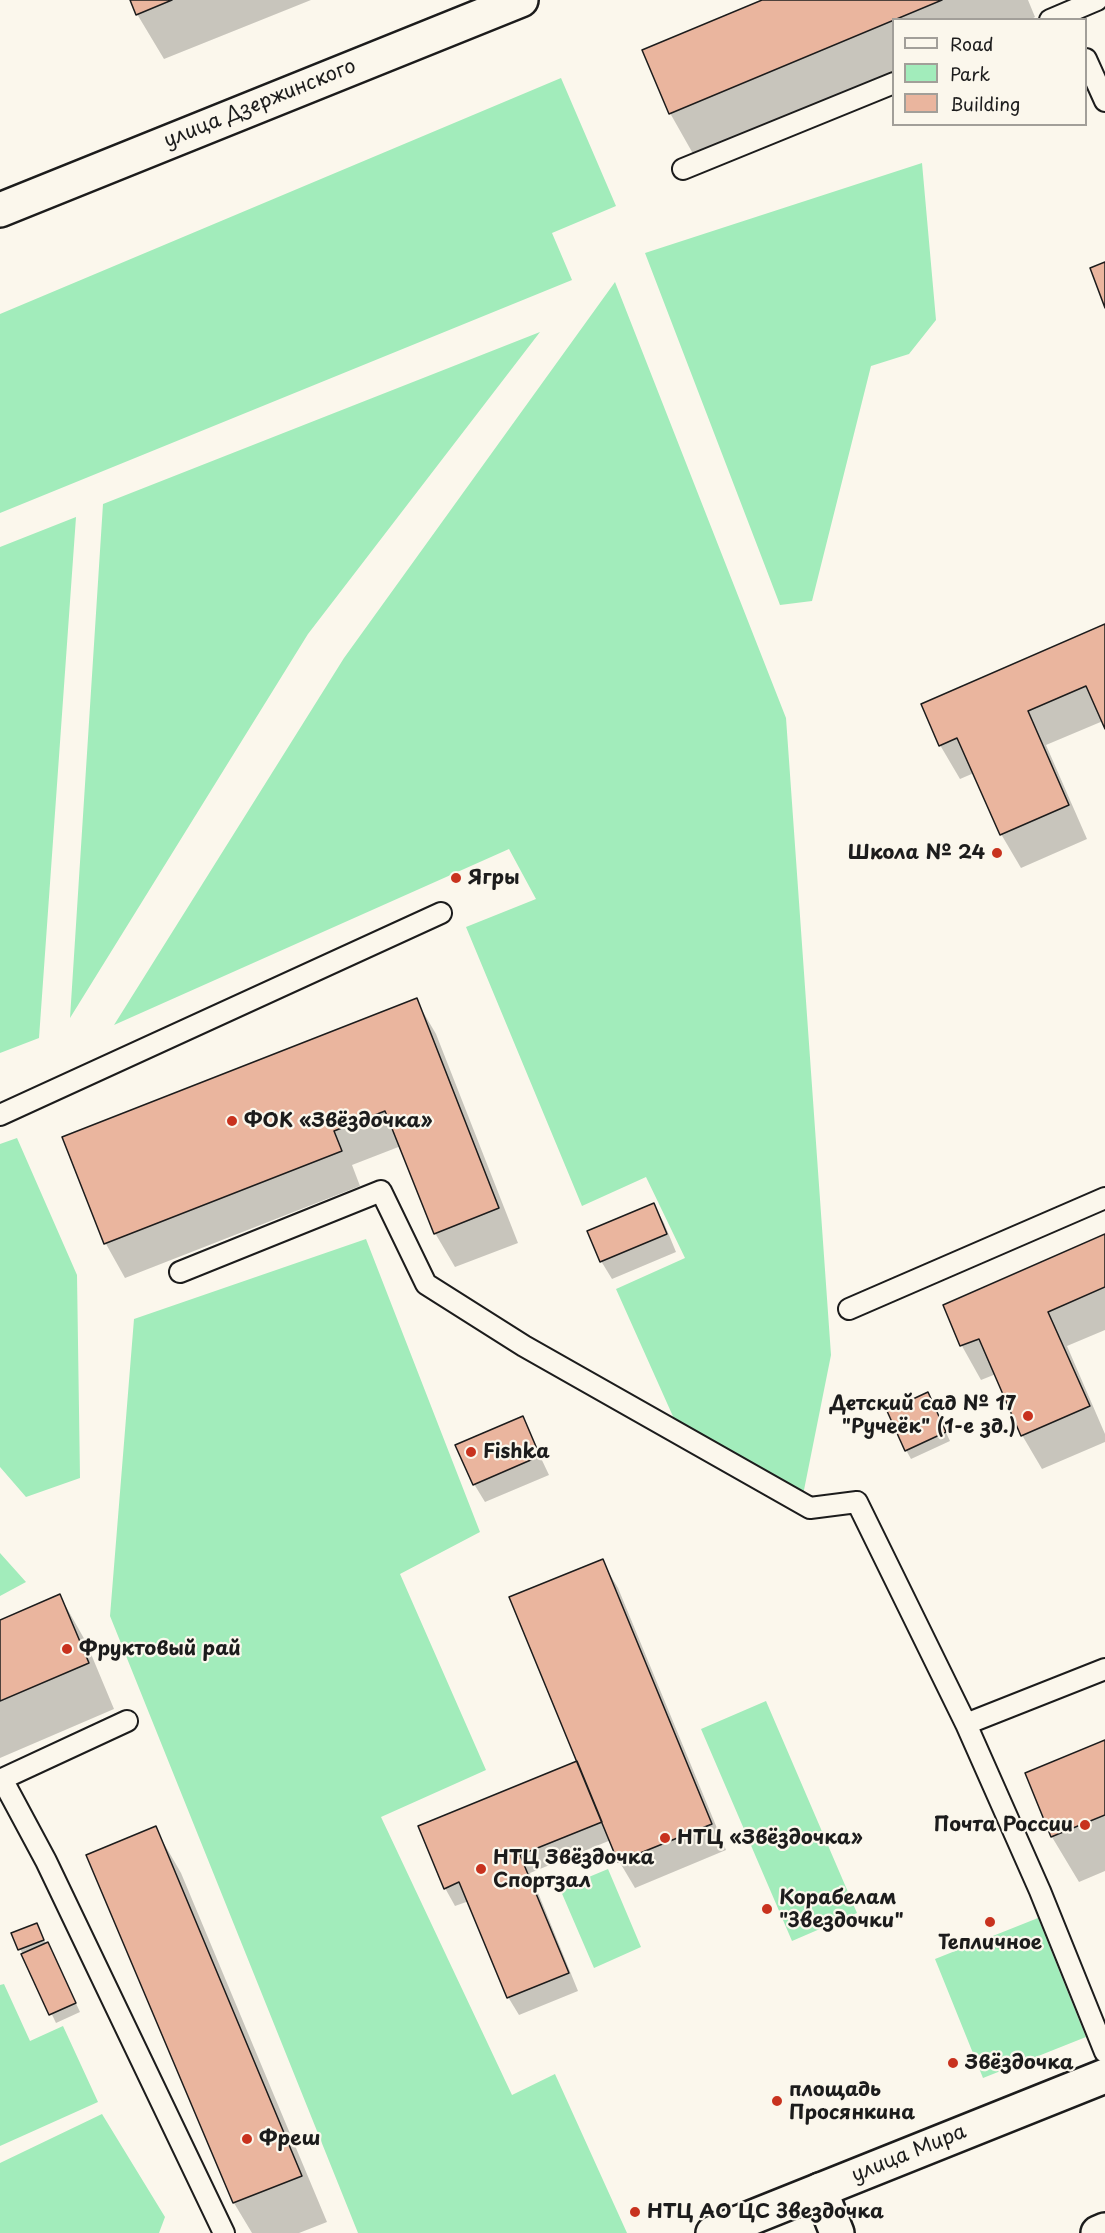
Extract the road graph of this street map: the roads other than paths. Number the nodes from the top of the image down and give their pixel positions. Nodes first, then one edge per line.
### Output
1 (521, 0) edge
2 (1097, 0) edge
3 (1060, 13) edge
4 (1087, 61) edge
5 (892, 84) edge
6 (1105, 101) edge
7 (682, 169) dead end
8 (0, 210) edge
9 (441, 913) dead end
10 (0, 1115) edge
11 (1105, 1198) edge
12 (180, 1272) dead end
13 (849, 1310) dead end
14 (1105, 1669) edge
15 (127, 1720) dead end
16 (966, 1724) junction
17 (1, 1780) edge
18 (1105, 2052) edge
19 (1105, 2076) edge
20 (820, 2190) junction
21 (1105, 2230) edge
22 (224, 2233) edge
23 (714, 2233) edge
24 (837, 2233) edge
25 (1098, 2233) edge

1 - 8 street, улица Дзержинского
2 - 3 lane
4 - 6 lane
5 - 7 lane
9 - 10 lane
11 - 13 lane
12 - 16 lane
14 - 16 lane
15 - 17 lane
16 - 18 lane
17 - 22 lane
19 - 20 street, улица Мира
20 - 23 street, улица Мира
20 - 24 street
21 - 25 street

